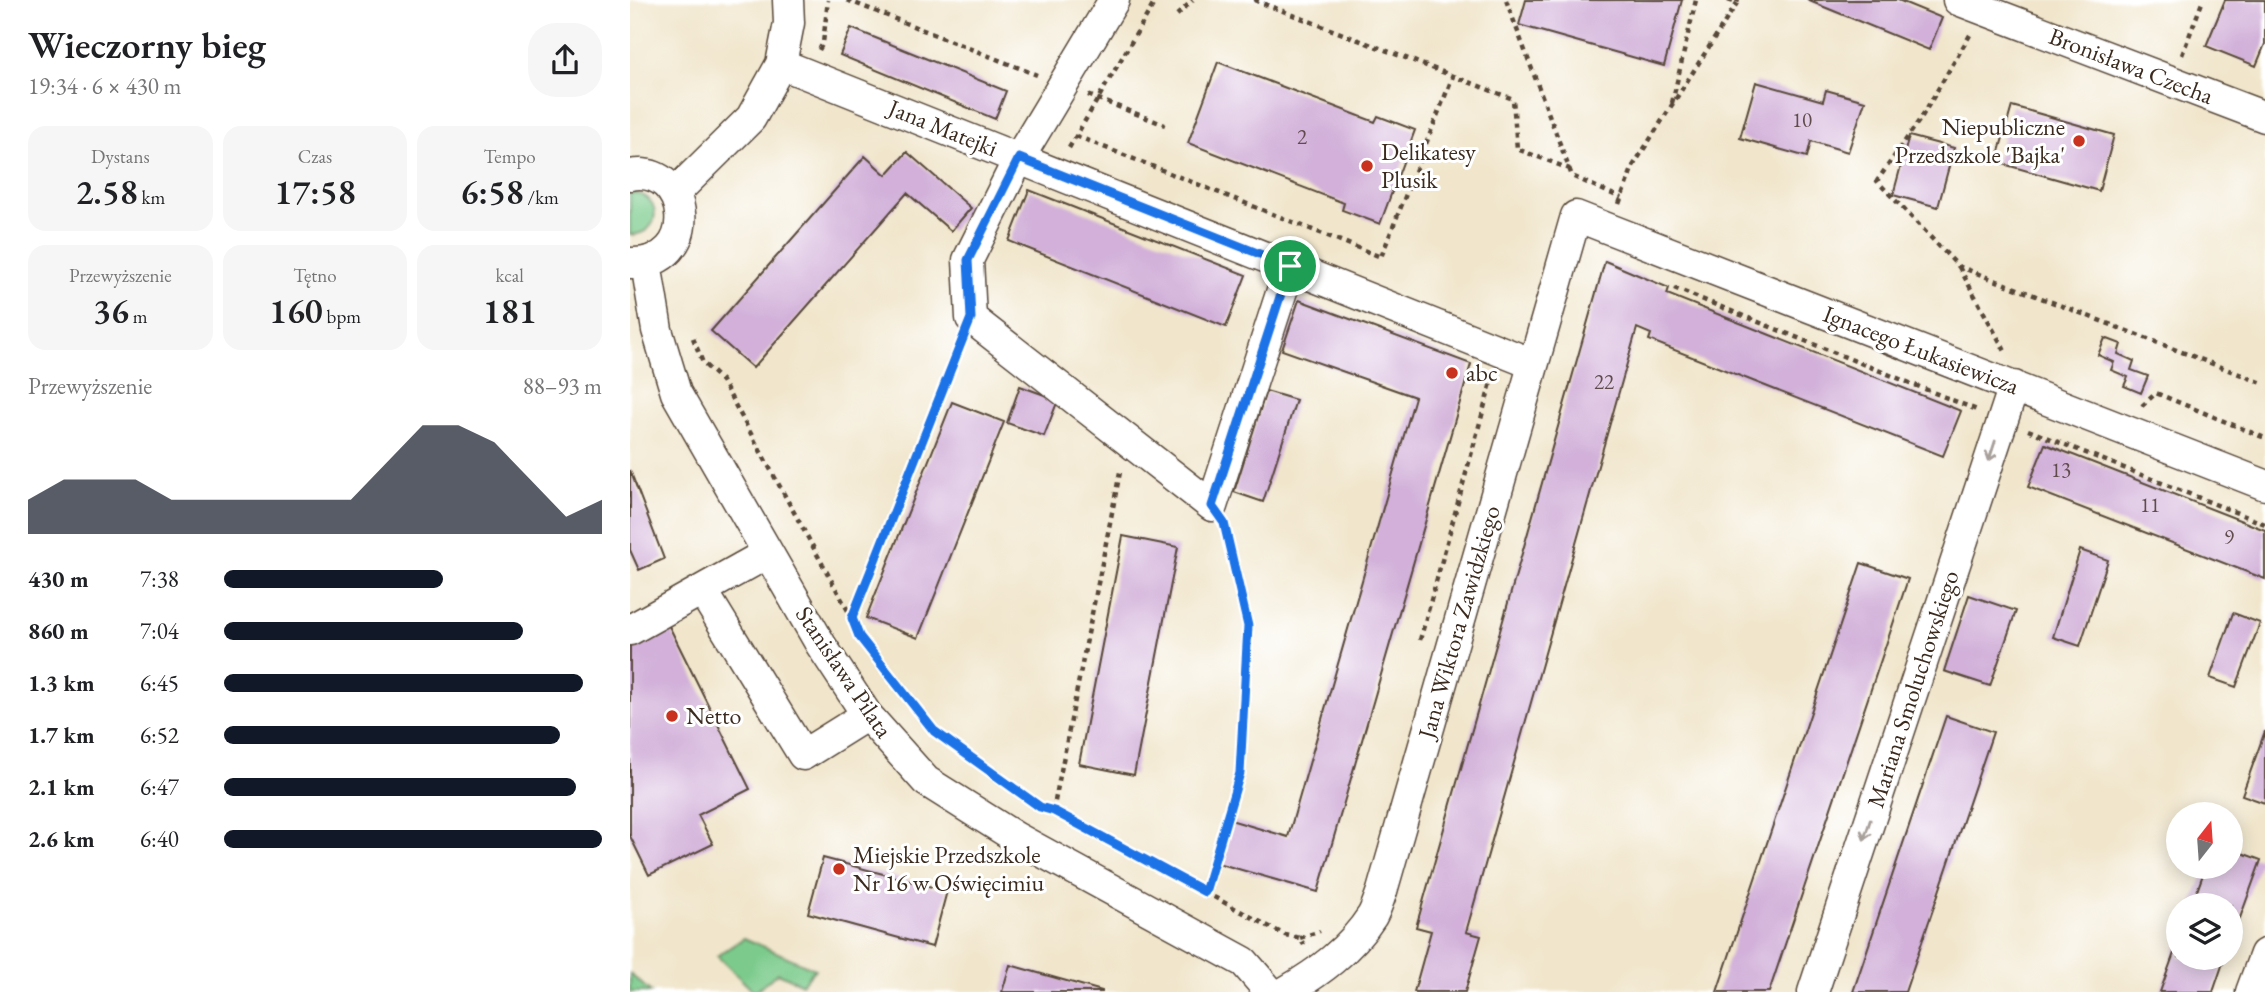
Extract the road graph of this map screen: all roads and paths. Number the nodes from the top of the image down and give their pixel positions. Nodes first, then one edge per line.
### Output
1 (788, 0) edge
2 (828, 0) edge
3 (847, 0) edge
4 (1114, 0) edge
5 (1156, 0) edge
6 (1193, 0) edge
7 (1254, 0) edge
8 (1506, 0) edge
9 (1696, 0) edge
10 (1728, 0) edge
11 (2203, 0) edge
12 (1737, 2) edge
13 (1972, 5) edge
14 (1177, 15) dead end
15 (820, 50) dead end
16 (781, 64) junction
17 (1453, 76) junction
18 (2172, 81) junction
19 (1063, 85) junction
20 (1098, 99) junction
21 (1671, 107) junction
22 (2265, 117) edge
23 (1166, 125) dead end
24 (1076, 136) junction
25 (1019, 158) junction
26 (1570, 169) junction
27 (1054, 173) junction
28 (630, 175) edge
29 (674, 194) junction
30 (1621, 198) junction
31 (1576, 216) joint
32 (1611, 229) junction
33 (638, 263) edge
34 (1290, 266) junction
35 (1958, 266) junction
36 (1665, 282) dead end
37 (971, 318) junction
38 (692, 336) dead end
39 (1479, 342) junction
40 (2005, 351) dead end
41 (1533, 364) junction
42 (2265, 384) edge
43 (2014, 386) junction
44 (2135, 412) dead end
45 (2003, 420) junction
46 (2265, 438) edge
47 (1126, 440) junction
48 (2263, 476) edge
49 (1212, 506) junction
50 (2265, 524) edge
51 (768, 553) junction
52 (702, 590) junction
53 (852, 618) junction
54 (630, 630) edge
55 (1420, 643) dead end
56 (867, 715) junction
57 (1054, 811) junction
58 (1205, 892) junction
59 (1330, 927) dead end
60 (1300, 938) junction
61 (2265, 954) edge
62 (1320, 971) junction
63 (1270, 992) edge
64 (1285, 992) edge
65 (1813, 992) edge
66 (2251, 992) edge

1 - 16 street
2 - 15 path
3 - 19 path
4 - 19 street
5 - 20 path
6 - 14 path
7 - 17 path
8 - 26 path
9 - 21 path
10 - 12 path
11 - 18 path
12 - 21 path
13 - 18 street, Bronisława Czecha
13 - 35 path
16 - 25 street, Jana Matejki
16 - 29 street
17 - 24 path
17 - 26 path
18 - 22 street, Bronisława Czecha
19 - 20 path
19 - 25 street
20 - 23 path
20 - 24 path
21 - 30 path
24 - 27 path
25 - 27 street, Jana Matejki
25 - 37 street
26 - 30 path
27 - 34 street, Jana Matejki
28 - 29 street
29 - 33 street
30 - 32 path
31 - 32 street, Ignacego Łukasiewicza
31 - 41 street, Jana Wiktora Zawidzkiego
32 - 43 street, Ignacego Łukasiewicza
33 - 51 street, Stanisława Pilata
34 - 39 street, Jana Matejki
34 - 49 street
35 - 40 path
35 - 42 path
36 - 45 path
37 - 47 street
37 - 53 path
38 - 53 path
39 - 41 street, Jana Matejki
39 - 55 path
41 - 62 street, Jana Wiktora Zawidzkiego
43 - 45 street, Mariana Smoluchowskiego
43 - 48 street, Ignacego Łukasiewicza
44 - 46 path
45 - 50 path
45 -> 65 street, Mariana Smoluchowskiego
47 - 49 street
47 - 57 path
49 - 58 path
51 - 52 street
51 - 56 street, Stanisława Pilata
52 - 54 street
52 - 56 street
53 - 57 path
56 - 63 street, Stanisława Pilata
57 - 58 path
58 - 60 path
59 - 60 path
60 - 62 path
61 - 66 street
62 - 64 street, Jana Wiktora Zawidzkiego

